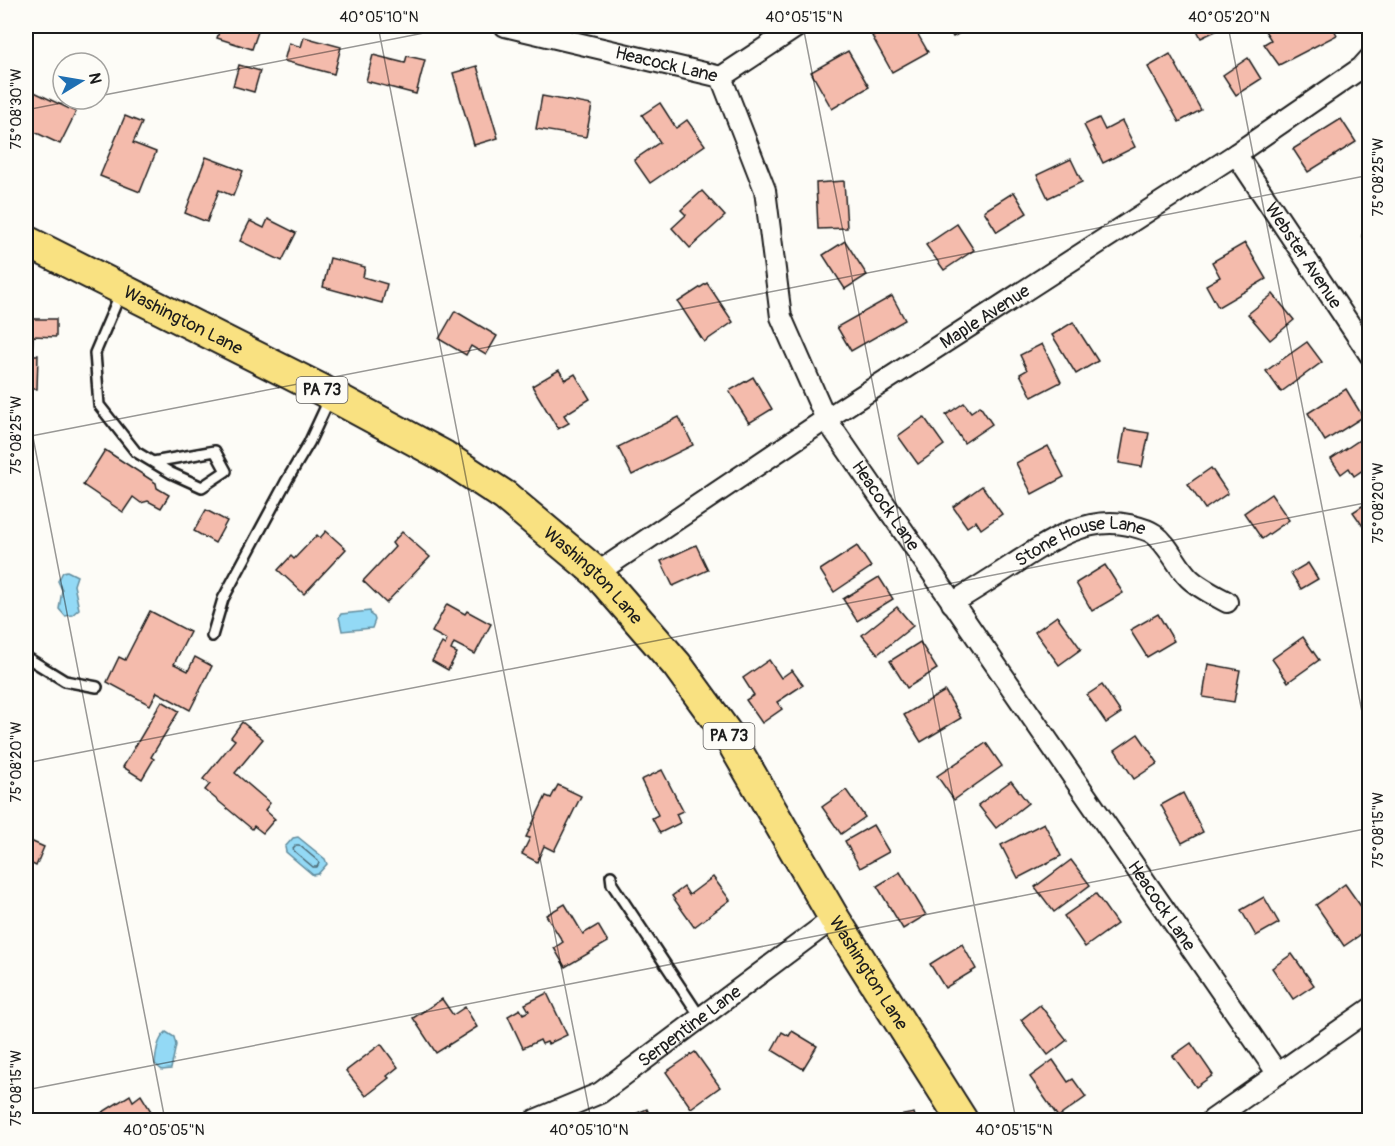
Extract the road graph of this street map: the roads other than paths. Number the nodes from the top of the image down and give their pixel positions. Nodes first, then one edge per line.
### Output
1 (505, 26) edge
2 (798, 26) edge
3 (1370, 58) edge
4 (721, 77) junction
5 (1236, 154) junction
6 (26, 241) edge
7 (122, 290) junction
8 (1370, 355) edge
9 (331, 395) junction
10 (826, 419) junction
11 (153, 462) junction
12 (597, 573) junction
13 (1227, 602) dead end
14 (952, 603) junction
15 (212, 636) dead end
16 (26, 657) edge
17 (97, 687) dead end
18 (611, 876) dead end
19 (834, 918) junction
20 (1370, 1009) edge
21 (701, 1018) junction
22 (1278, 1074) junction
23 (536, 1120) edge
24 (962, 1120) edge
25 (1212, 1120) edge

1 - 4 street, Heacock Lane
2 - 4 street
3 - 5 street, Maple Avenue
4 - 10 street, Heacock Lane
5 - 8 street, Webster Avenue
5 - 10 street, Maple Avenue
6 - 7 main road, Washington Lane / PA 73
7 - 9 main road, Washington Lane / PA 73
7 - 11 lane
9 - 12 main road, Washington Lane / PA 73
9 - 15 lane
10 - 12 street, Maple Avenue
10 - 14 street, Heacock Lane
11 - 11 lane
12 - 19 main road, Washington Lane / PA 73
13 - 14 street, Stone House Lane
14 - 22 street, Heacock Lane
16 - 17 lane
18 - 21 lane
19 - 21 street, Serpentine Lane
19 - 24 main road, Washington Lane / PA 73
20 - 22 street
21 - 23 street, Serpentine Lane
22 - 25 street

